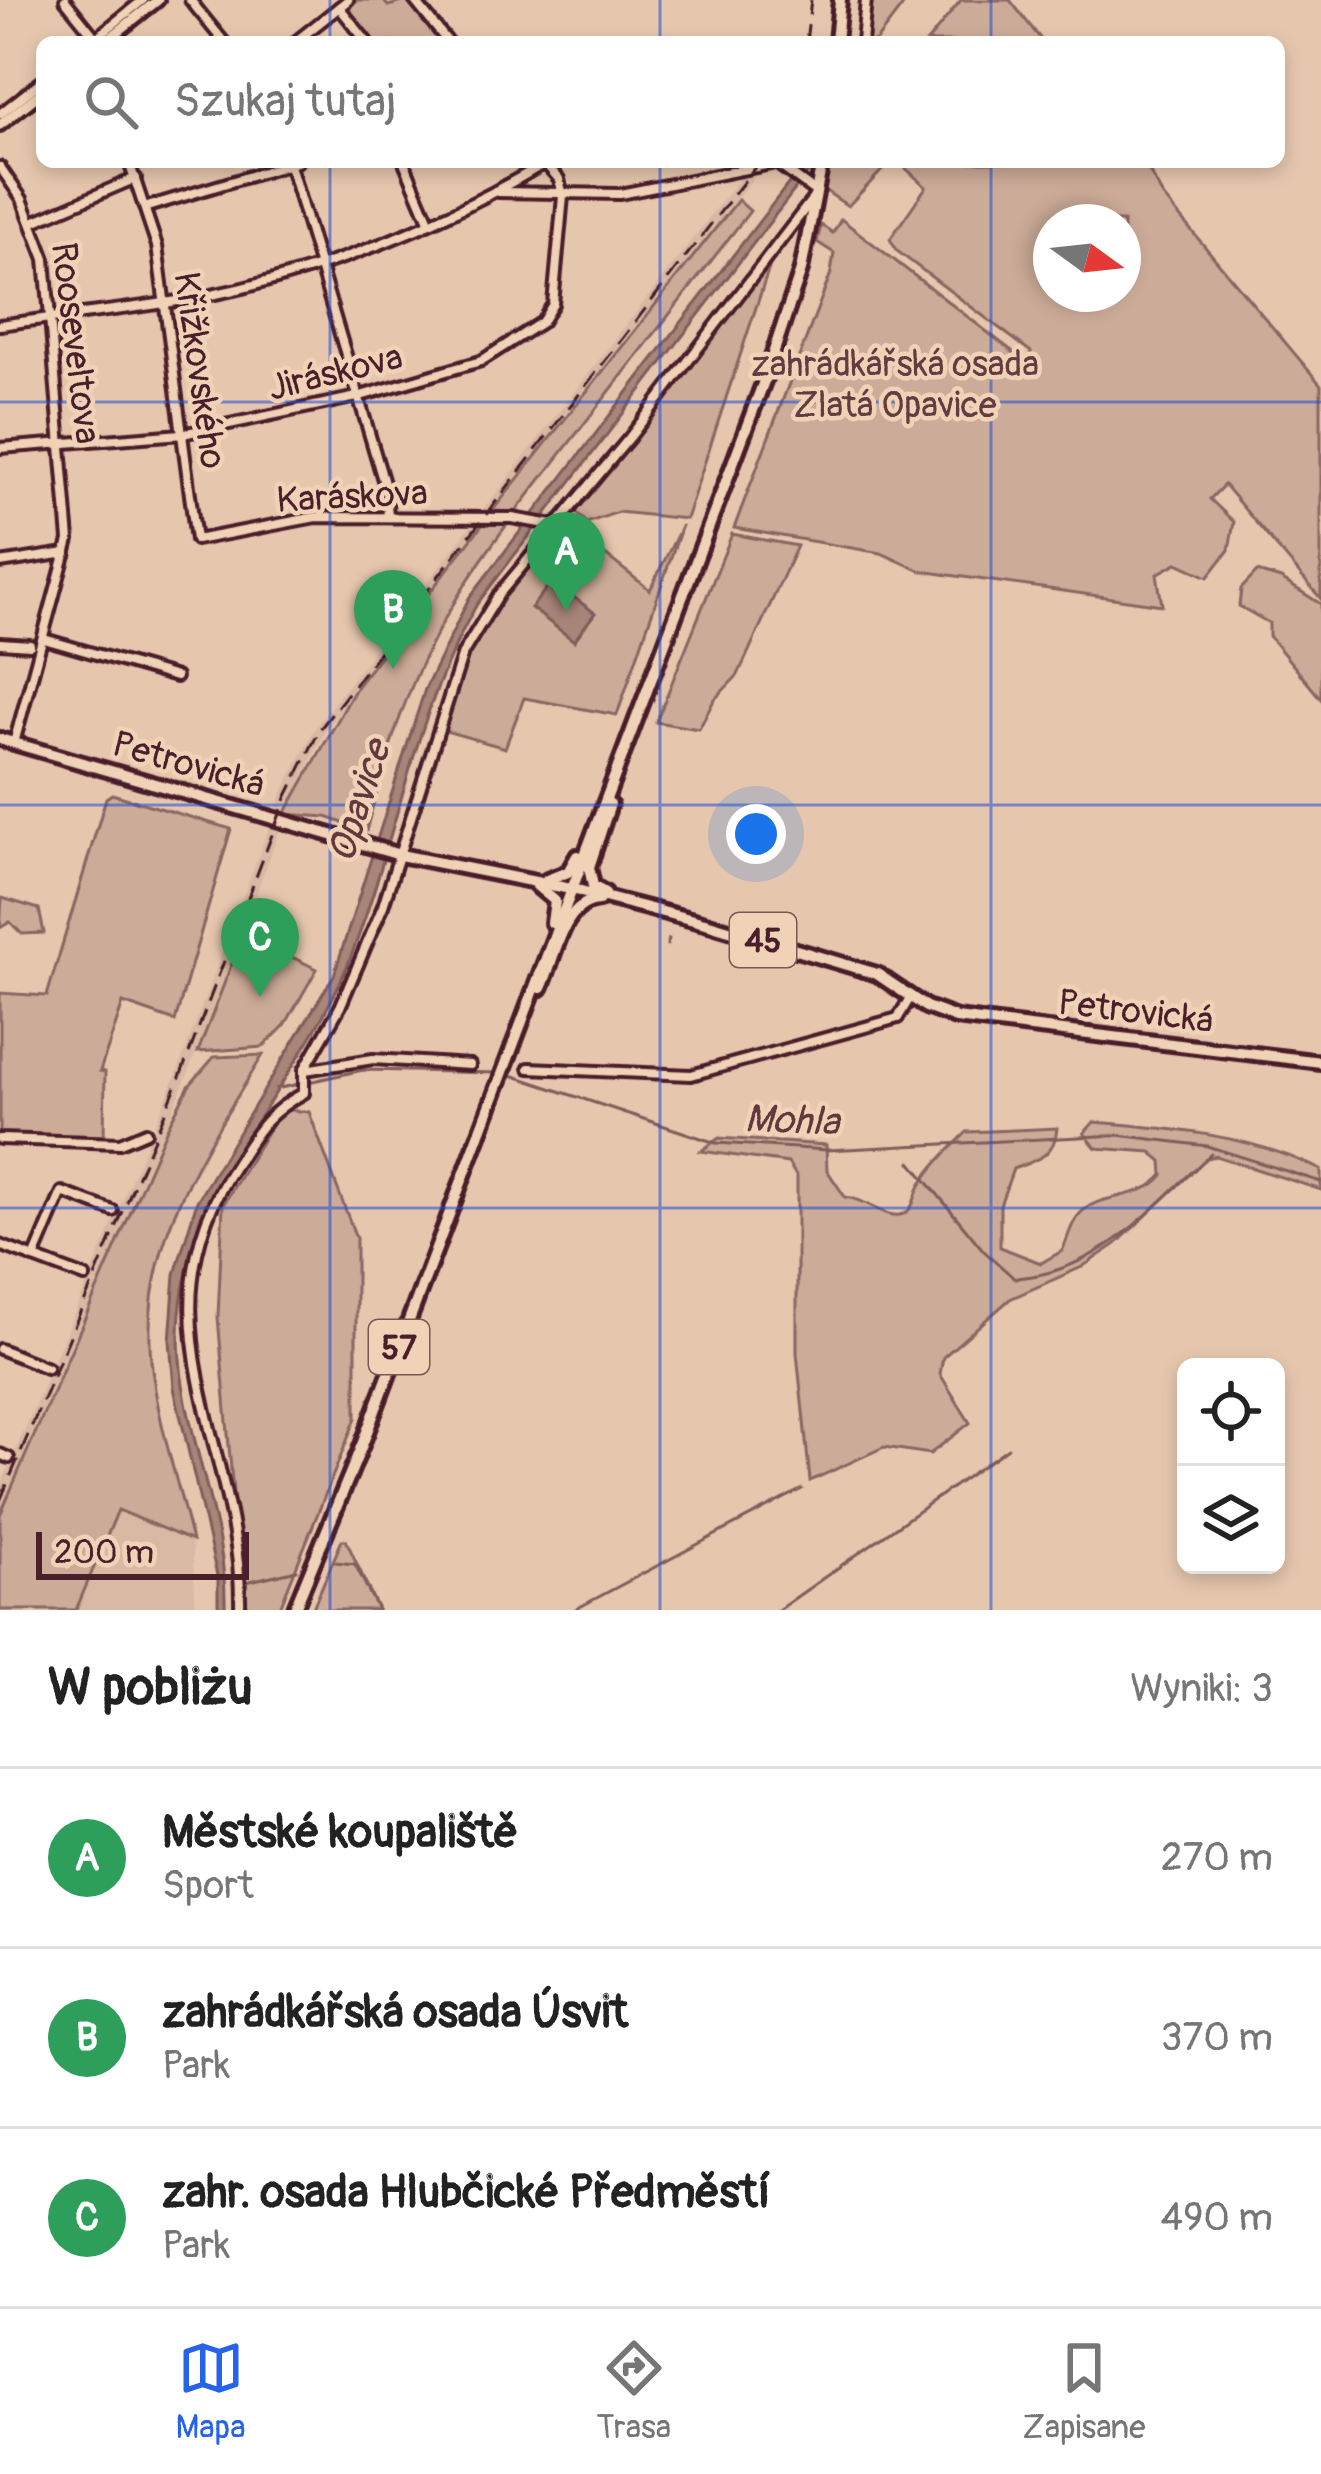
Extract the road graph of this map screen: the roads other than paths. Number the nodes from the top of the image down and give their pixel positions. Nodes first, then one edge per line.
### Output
1 (65, 0) edge
2 (143, 0) edge
3 (158, 0) edge
4 (190, 0) edge
5 (348, 0) edge
6 (414, 0) edge
7 (841, 0) edge
8 (866, 0) edge
9 (339, 7) junction
10 (93, 36) edge
11 (103, 36) edge
12 (104, 36) edge
13 (219, 36) edge
14 (303, 36) edge
15 (362, 36) edge
16 (443, 36) edge
17 (837, 36) edge
18 (863, 36) edge
19 (36, 86) edge
20 (36, 97) edge
21 (0, 114) edge
22 (0, 125) edge
23 (0, 167) edge
24 (132, 168) edge
25 (276, 168) edge
26 (293, 168) edge
27 (407, 168) edge
28 (537, 168) edge
29 (550, 168) edge
30 (758, 168) edge
31 (784, 168) edge
32 (821, 168) edge
33 (136, 178) junction
34 (498, 192) junction
35 (563, 196) junction
36 (147, 207) junction
37 (429, 221) junction
38 (33, 222) junction
39 (319, 265) junction
40 (165, 301) junction
41 (53, 316) junction
42 (0, 326) edge
43 (357, 397) junction
44 (182, 434) junction
45 (64, 442) junction
46 (0, 448) edge
47 (388, 516) junction
48 (554, 525) junction
49 (196, 540) joint
50 (66, 554) junction
51 (0, 563) edge
52 (44, 639) junction
53 (0, 643) edge
54 (30, 645) dead end
55 (176, 677) dead end
56 (0, 739) edge
57 (14, 743) junction
58 (618, 766) junction
59 (398, 855) junction
60 (512, 878) junction
61 (572, 889) junction
62 (632, 903) junction
63 (911, 996) junction
64 (519, 1027) junction
65 (1321, 1062) edge
66 (470, 1065) dead end
67 (529, 1068) dead end
68 (303, 1073) junction
69 (146, 1132) dead end
70 (0, 1139) edge
71 (113, 1211) dead end
72 (0, 1245) edge
73 (34, 1258) junction
74 (85, 1277) dead end
75 (0, 1349) edge
76 (46, 1368) dead end
77 (240, 1610) edge
78 (294, 1610) edge

1 - 10 street
2 - 11 street
3 - 12 main road
4 - 13 street
5 - 9 street
6 - 16 street
7 - 17 main road
8 - 18 street
9 - 14 street
9 - 15 street
19 - 21 street
20 - 22 main road
23 - 38 street, Rooseveltova
24 - 33 street, Křižkovského
25 - 36 street
26 - 39 street
27 - 37 street
28 - 34 street
29 - 35 street
30 - 35 street
31 - 48 street
32 - 58 main road, 57
33 - 36 street, Křižkovského
33 - 38 street
34 - 35 street
34 - 37 street
35 - 43 street, Jiráskova
36 - 40 street, Křižkovského
37 - 39 street
38 - 41 street, Rooseveltova
39 - 40 street
39 - 43 street
40 - 41 street
40 - 44 street, Křižkovského
41 - 42 street
41 - 45 street, Rooseveltova
43 - 44 street, Jiráskova
43 - 47 street
44 - 45 street, Jiráskova
44 - 49 street, Křižkovského
45 - 46 street, Jiráskova
45 - 50 street, Rooseveltova
47 - 48 street, Karáskova
47 - 49 street, Karáskova
48 - 59 street
50 - 51 street
50 - 52 street, Rooseveltova
52 - 55 street
52 - 57 street, Rooseveltova
53 - 54 street
56 - 57 main road, Petrovická / 45
57 - 59 main road, Petrovická / 45
58 - 60 main road
58 - 61 main road, 57
58 - 62 main road
59 - 60 main road, 45
59 - 68 street
60 - 61 main road, 45
60 - 64 main road
61 - 62 main road, 45
61 - 64 main road, 57
62 - 63 main road, 45
62 - 64 main road
63 - 65 main road, Petrovická / 45
63 - 67 street
64 - 78 main road, 57
66 - 68 street
68 - 77 street
69 - 70 street
71 - 73 street
72 - 73 street
73 - 74 street
75 - 76 street

